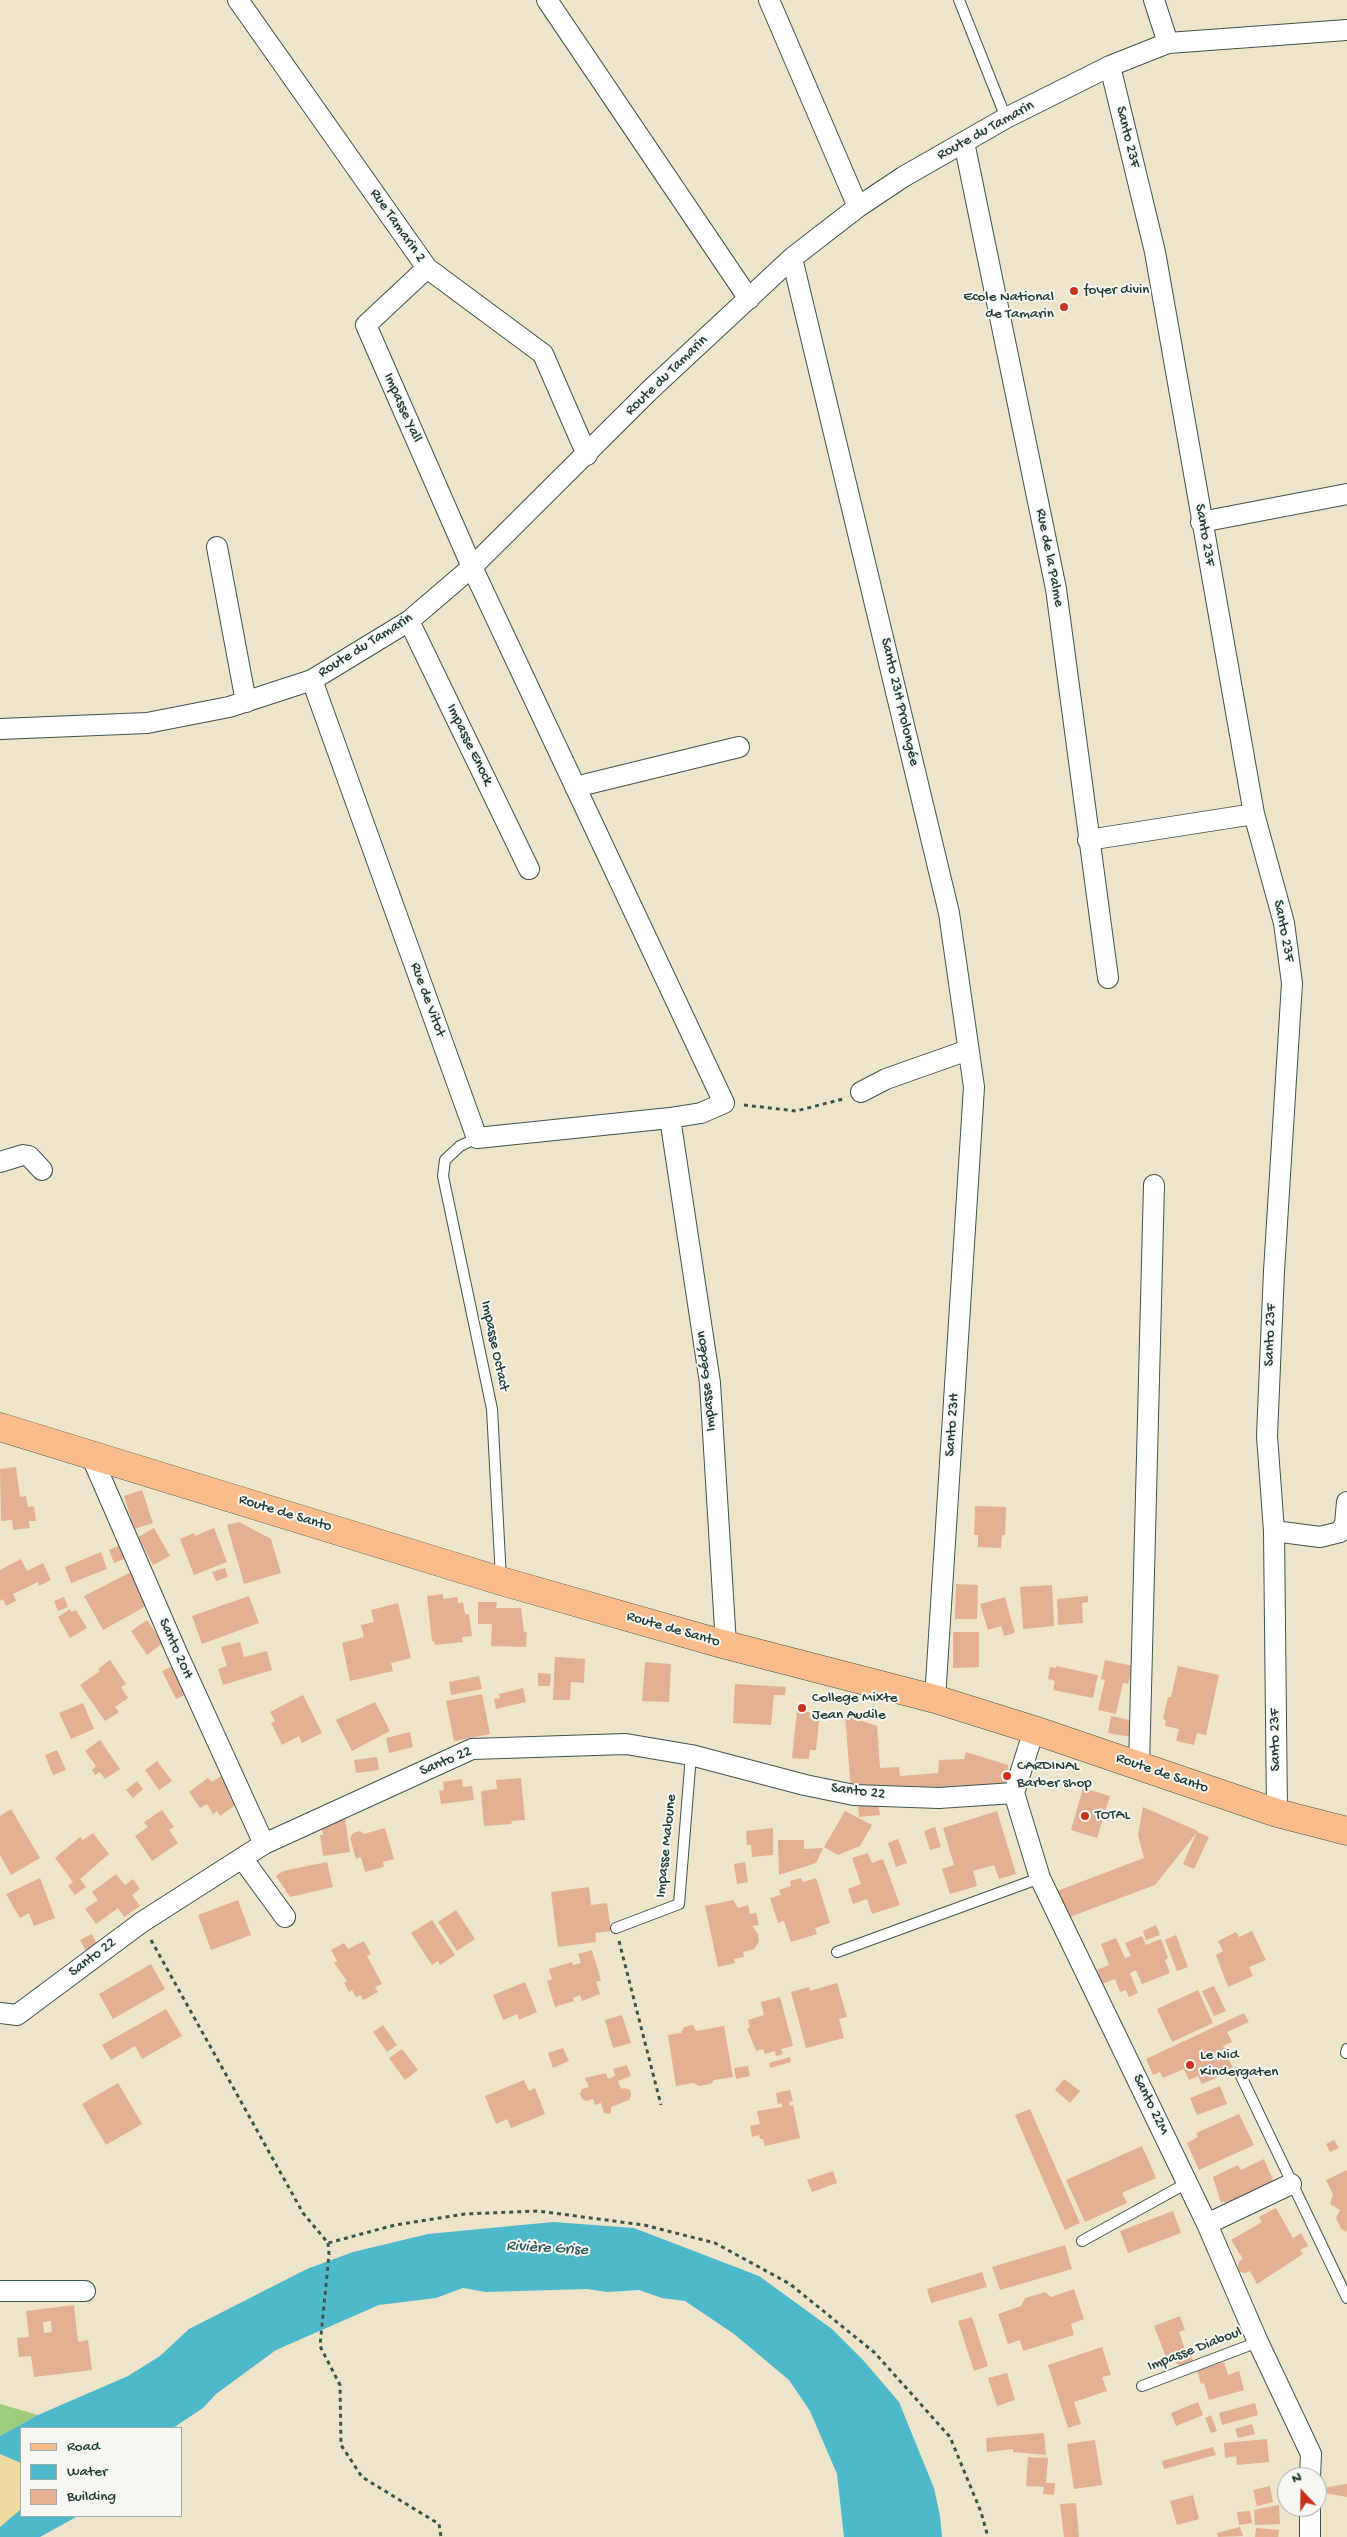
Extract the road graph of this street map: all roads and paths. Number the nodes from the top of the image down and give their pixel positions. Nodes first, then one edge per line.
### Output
1 (238, 0) edge
2 (547, 0) edge
3 (769, 0) edge
4 (959, 0) edge
5 (1154, 0) edge
6 (1347, 30) edge
7 (1168, 42) junction
8 (1110, 66) junction
9 (1006, 118) junction
10 (964, 142) junction
11 (858, 207) junction
12 (792, 258) junction
13 (427, 268) junction
14 (749, 299) junction
15 (587, 455) junction
16 (1347, 494) edge
17 (1201, 522) junction
18 (217, 547) dead end
19 (472, 567) junction
20 (409, 621) junction
21 (312, 680) junction
22 (246, 702) junction
23 (0, 729) edge
24 (739, 747) dead end
25 (575, 787) junction
26 (1254, 814) junction
27 (1088, 840) junction
28 (529, 869) dead end
29 (1108, 978) dead end
30 (968, 1050) junction
31 (854, 1095) joint
32 (724, 1103) junction
33 (670, 1118) junction
34 (477, 1138) junction
35 (971, 1151) joint
36 (0, 1162) edge
37 (42, 1170) dead end
38 (1154, 1185) dead end
39 (0, 1426) edge
40 (90, 1453) junction
41 (1347, 1502) edge
42 (1274, 1531) junction
43 (501, 1581) junction
44 (726, 1645) junction
45 (935, 1699) junction
46 (1034, 1730) junction
47 (691, 1755) junction
48 (1139, 1766) junction
49 (1014, 1792) junction
50 (1277, 1813) junction
51 (1347, 1831) edge
52 (264, 1844) junction
53 (242, 1858) junction
54 (1040, 1878) junction
55 (285, 1917) dead end
56 (142, 1922) junction
57 (616, 1928) joint
58 (837, 1952) dead end
59 (0, 2013) edge
60 (1240, 2074) dead end
61 (661, 2105) dead end
62 (1187, 2183) junction
63 (1291, 2184) junction
64 (1206, 2224) junction
65 (1082, 2241) dead end
66 (328, 2243) junction
67 (0, 2291) edge
68 (85, 2291) dead end
69 (1347, 2298) edge
70 (1258, 2342) junction
71 (1142, 2386) dead end
72 (1310, 2467) edge
73 (1310, 2517) edge
74 (442, 2537) edge
75 (988, 2537) edge
76 (1310, 2537) edge

1 - 13 street, Rue Tamarin 2
2 - 14 street
3 - 11 street
4 - 9 lane
5 - 7 street
6 - 7 street, Route du Tamarin
7 - 8 street, Route du Tamarin
8 - 9 street, Route du Tamarin
8 - 17 street, Santo 23F
9 - 10 street, Route du Tamarin
10 - 11 street, Route du Tamarin
10 - 27 street, Rue de la Palme
11 - 12 street, Route du Tamarin
12 - 14 street, Route du Tamarin
12 - 30 street, Santo 23H Prolongée
13 - 15 street, Rue Tamarin 2
13 - 19 street, Impasse Yall
14 - 15 street, Route du Tamarin
15 - 19 street, Route du Tamarin
16 - 17 street
17 - 26 street, Santo 23F
18 - 22 street
19 - 20 street, Route du Tamarin
19 - 25 street
20 - 21 street, Route du Tamarin
20 - 28 street, Impasse Enock
21 - 22 street, Route du Tamarin
21 - 34 street, Rue de Vitot
22 - 23 street, Route du Tamarin
24 - 25 street
25 - 32 street
26 - 27 street
26 - 42 street, Santo 23F
27 - 29 street, Rue de la Palme
30 - 31 street
30 - 35 street, Santo 23H Prolongée
31 - 32 path
32 - 33 street
33 - 34 street
33 - 44 street, Impasse Gédéon
34 - 43 lane, Impasse Octact
35 - 45 street, Santo 23H
36 - 37 street
38 - 48 street
39 - 40 main road, Route de Santo
40 - 43 main road, Route de Santo
40 - 52 street, Santo 20H
41 - 42 street
42 - 50 street, Santo 23F
43 - 44 main road, Route de Santo
44 - 45 main road, Route de Santo
45 - 46 main road, Route de Santo
46 - 48 main road, Route de Santo
46 - 49 street
47 - 49 street, Santo 22
47 - 52 street, Santo 22
47 - 57 lane, Impasse Maloune
48 - 50 main road, Route de Santo
49 - 54 street, Santo 22M
50 - 51 main road, Route de Santo
52 - 53 street, Santo 22
53 - 55 street
53 - 56 street, Santo 22
54 - 58 lane
54 - 62 street, Santo 22M
56 - 59 street, Santo 22
56 - 66 path
57 - 61 path
60 - 63 lane
62 - 64 street, Santo 22M
62 - 65 lane
63 - 64 street
63 - 69 lane
64 - 70 street, Santo 22M
66 - 74 path
66 - 75 path
67 - 68 street
70 - 71 lane, Impasse Diaboul
70 - 72 street, Santo 22M
73 - 76 street

